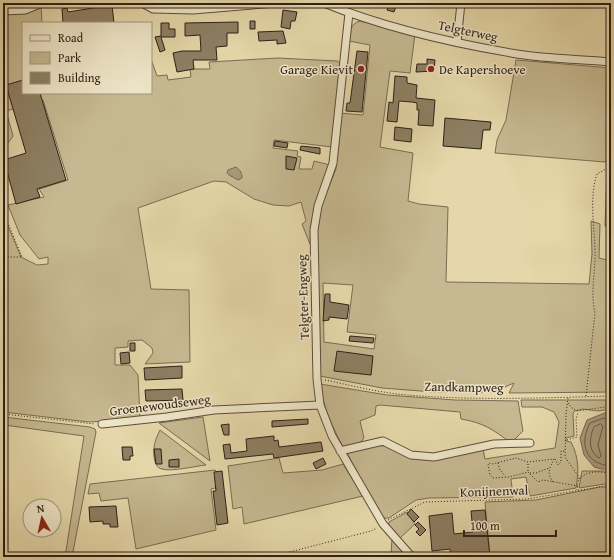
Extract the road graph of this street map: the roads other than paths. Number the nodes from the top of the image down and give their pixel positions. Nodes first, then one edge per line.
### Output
1 (42, 3) edge
2 (142, 3) edge
3 (275, 3) edge
4 (324, 3) edge
5 (461, 3) edge
6 (254, 4) edge
7 (228, 6) edge
8 (3, 11) edge
9 (349, 13) junction
10 (457, 42) junction
11 (611, 62) edge
12 (320, 405) junction
13 (102, 424) road end
14 (530, 443) dead end
15 (340, 451) junction
16 (412, 557) edge

1 - 8 street
2 - 7 street
3 - 6 street
4 - 9 street, Telgterweg
5 - 10 street
6 - 7 street
9 - 10 street, Telgterweg
9 - 12 street, Telgter-Engweg
10 - 11 street, Telgterweg
12 - 13 street, Groenewoudseweg
12 - 15 street, Telgter-Engweg
14 - 15 street
15 - 16 street, Telgter-Engweg

